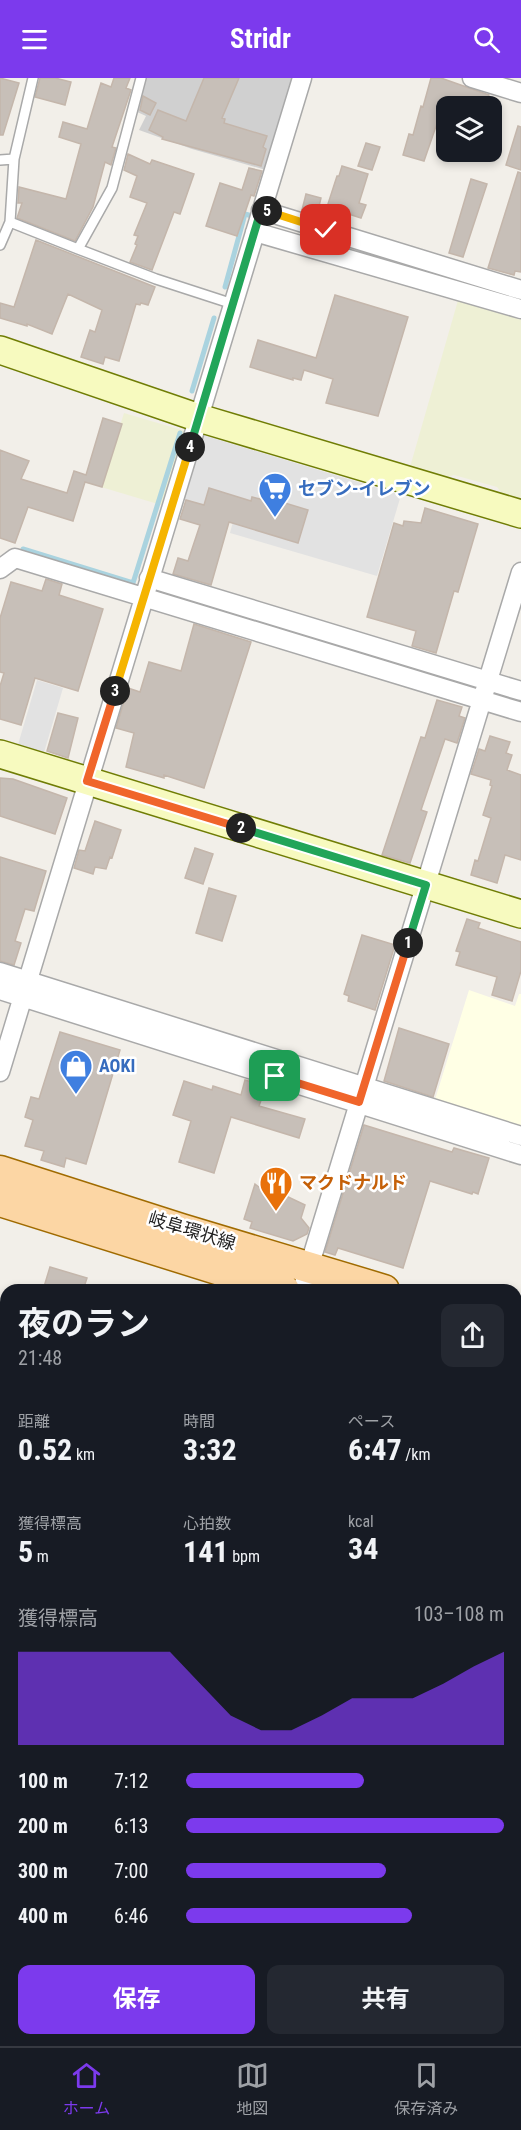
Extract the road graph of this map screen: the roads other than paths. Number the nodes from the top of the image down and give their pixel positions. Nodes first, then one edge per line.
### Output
1 (33, 78) edge
2 (141, 78) edge
3 (302, 78) edge
4 (472, 78) edge
5 (521, 93) edge
6 (0, 159) edge
7 (14, 159) junction
8 (261, 210) junction
9 (10, 222) junction
10 (255, 232) junction
11 (0, 245) edge
12 (78, 249) junction
13 (521, 290) edge
14 (233, 304) junction
15 (521, 309) edge
16 (1, 354) edge
17 (199, 418) junction
18 (521, 514) edge
19 (0, 569) edge
20 (521, 572) edge
21 (149, 578) junction
22 (144, 597) junction
23 (488, 681) junction
24 (521, 691) edge
25 (482, 700) junction
26 (521, 712) edge
27 (0, 754) edge
28 (87, 781) junction
29 (426, 885) junction
30 (521, 914) edge
31 (0, 972) edge
32 (25, 989) junction
33 (0, 990) edge
34 (0, 1072) edge
35 (362, 1094) junction
36 (521, 1136) edge
37 (521, 1155) edge
38 (0, 1171) edge
39 (0, 1201) edge
40 (306, 1278) edge
41 (265, 1284) edge
42 (345, 1284) edge

1 - 7 lane
2 - 12 lane
3 - 8 street
4 - 5 street
6 - 7 lane
7 - 9 lane
8 - 10 street
8 - 13 street
9 - 11 lane
9 - 12 lane
10 - 14 street
10 - 15 street
12 - 14 lane
14 - 17 street
16 - 17 street
17 - 18 street
17 - 21 street
19 - 22 street
20 - 23 street
21 - 22 street
21 - 23 street
22 - 25 street
22 - 28 street
23 - 24 street
23 - 25 street
25 - 26 street
25 - 29 street
27 - 28 street
28 - 29 street
28 - 32 street
29 - 30 street
29 - 35 street
31 - 32 street
32 - 33 street
32 - 34 street
32 - 35 street
35 - 36 street
35 - 37 street
35 - 40 street
38 - 40 main road, 岐阜環状線
39 - 41 main road, 岐阜環状線
40 - 42 main road, 岐阜環状線

